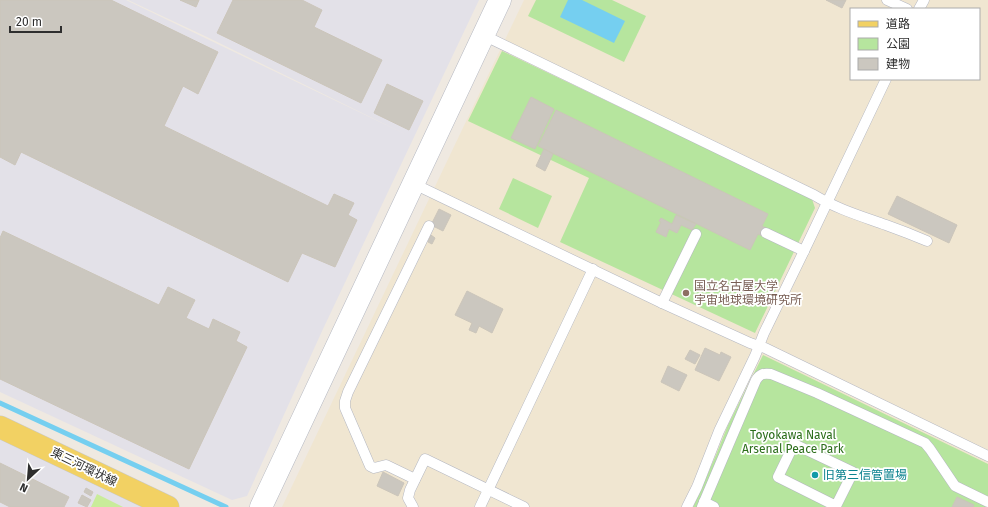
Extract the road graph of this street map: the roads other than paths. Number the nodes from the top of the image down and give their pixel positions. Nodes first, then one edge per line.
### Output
1 (500, 0) edge
2 (887, 0) edge
3 (905, 8) edge
4 (483, 34) junction
5 (886, 80) edge
6 (414, 184) junction
7 (827, 203) junction
8 (429, 226) dead end
9 (766, 233) dead end
10 (696, 234) dead end
11 (927, 241) dead end
12 (804, 251) junction
13 (593, 269) junction
14 (662, 303) junction
15 (759, 346) junction
16 (0, 427) edge
17 (794, 444) joint
18 (988, 456) edge
19 (415, 479) junction
20 (489, 489) junction
21 (984, 503) edge
22 (703, 505) edge
23 (168, 507) edge
24 (261, 507) edge
25 (413, 507) edge
26 (480, 507) edge
27 (524, 507) edge
28 (687, 507) edge
29 (714, 507) edge

1 - 4 street
2 - 3 lane
4 - 6 street
4 - 7 lane
5 - 7 lane
6 - 13 lane
6 - 24 street
7 - 11 lane
7 - 12 lane
8 - 19 lane
9 - 12 lane
10 - 14 lane
12 - 15 lane
13 - 14 lane
13 - 20 lane
14 - 15 lane
15 - 18 lane
15 - 28 lane
16 - 23 main road, 東三河環状線
17 - 17 lane
19 - 20 lane
19 - 25 lane
20 - 26 lane
20 - 27 lane
21 - 22 lane
22 - 29 lane

